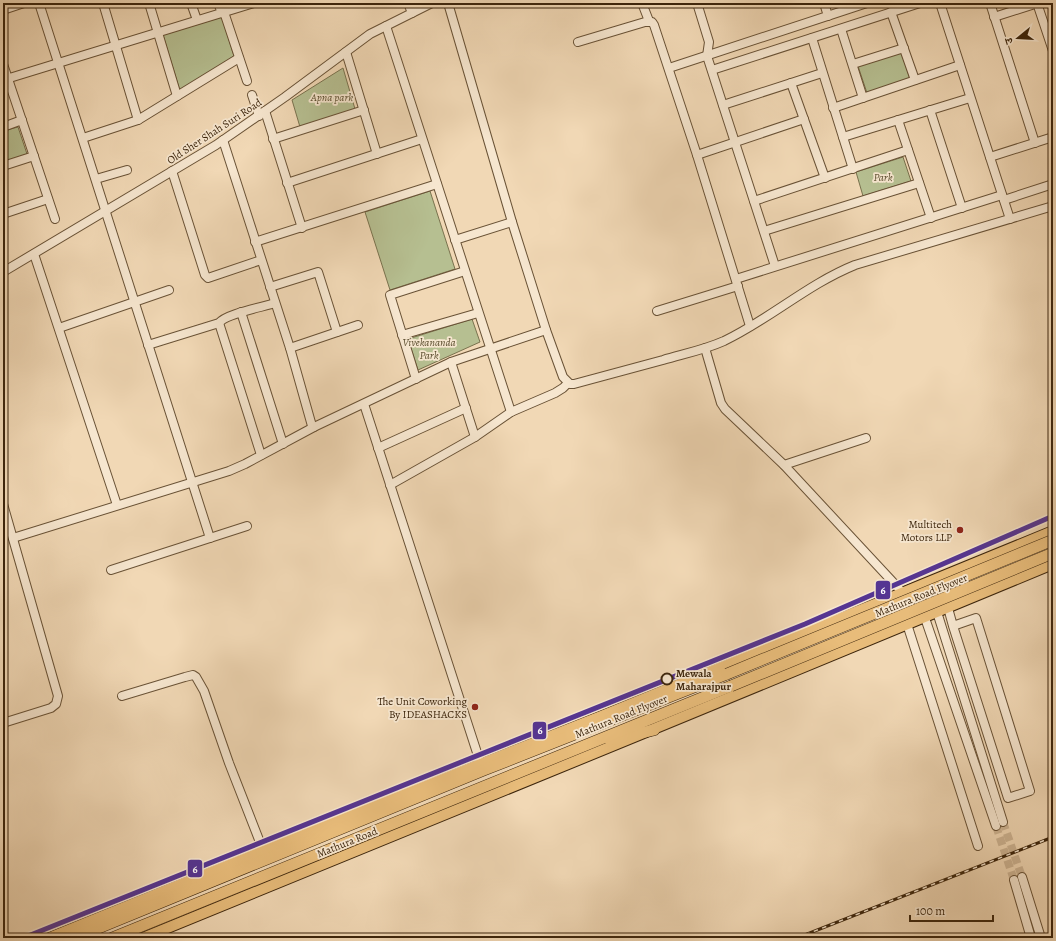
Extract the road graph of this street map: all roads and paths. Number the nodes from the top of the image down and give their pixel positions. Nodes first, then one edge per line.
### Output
1 (24, 3) edge
2 (39, 3) edge
3 (103, 3) edge
4 (149, 3) edge
5 (191, 3) edge
6 (218, 3) edge
7 (254, 3) edge
8 (408, 3) edge
9 (432, 3) edge
10 (448, 3) edge
11 (642, 3) edge
12 (697, 3) edge
13 (824, 3) edge
14 (867, 3) edge
15 (920, 3) edge
16 (940, 3) edge
17 (990, 3) edge
18 (1037, 3) edge
19 (240, 5) edge
20 (420, 6) edge
21 (3, 10) edge
22 (223, 12) junction
23 (891, 12) junction
24 (412, 13) junction
25 (828, 16) junction
26 (994, 17) junction
27 (197, 20) junction
28 (649, 21) junction
29 (386, 26) junction
30 (841, 28) junction
31 (158, 33) junction
32 (812, 38) junction
33 (578, 42) dead end
34 (116, 46) junction
35 (904, 48) junction
36 (1053, 49) edge
37 (346, 52) junction
38 (707, 56) junction
39 (239, 58) junction
40 (59, 63) junction
41 (3, 64) edge
42 (853, 64) junction
43 (960, 65) junction
44 (669, 68) junction
45 (712, 70) junction
46 (822, 72) junction
47 (6, 80) edge
48 (915, 80) junction
49 (247, 81) dead end
50 (791, 83) junction
51 (252, 95) dead end
52 (177, 96) junction
53 (863, 98) junction
54 (970, 98) junction
55 (723, 106) junction
56 (834, 108) junction
57 (364, 110) junction
58 (930, 110) junction
59 (262, 114) junction
60 (804, 119) junction
61 (22, 120) junction
62 (138, 120) junction
63 (898, 120) junction
64 (3, 126) edge
65 (843, 137) junction
66 (1053, 137) edge
67 (83, 138) junction
68 (273, 139) junction
69 (422, 139) junction
70 (223, 140) junction
71 (735, 143) junction
72 (1035, 143) junction
73 (908, 150) junction
74 (377, 154) junction
75 (34, 156) junction
76 (697, 156) junction
77 (990, 157) junction
78 (3, 166) edge
79 (853, 169) junction
80 (127, 170) dead end
81 (172, 171) junction
82 (825, 178) junction
83 (96, 179) junction
84 (287, 183) junction
85 (919, 183) junction
86 (437, 184) junction
87 (1053, 184) edge
88 (1003, 198) junction
89 (48, 199) junction
90 (754, 201) junction
91 (1053, 206) edge
92 (962, 208) junction
93 (106, 211) junction
94 (3, 214) edge
95 (930, 218) junction
96 (54, 219) dead end
97 (1010, 219) junction
98 (512, 222) junction
99 (302, 228) junction
100 (764, 231) junction
101 (455, 240) junction
102 (256, 242) junction
103 (34, 254) junction
104 (261, 260) junction
105 (775, 266) junction
106 (464, 270) junction
107 (3, 272) edge
108 (737, 282) junction
109 (270, 288) junction
110 (169, 290) dead end
111 (135, 303) junction
112 (275, 303) junction
113 (657, 311) dead end
114 (241, 312) junction
115 (478, 312) junction
116 (219, 322) junction
117 (358, 325) dead end
118 (750, 326) junction
119 (59, 328) junction
120 (546, 330) junction
121 (337, 332) junction
122 (402, 335) junction
123 (148, 345) junction
124 (290, 348) junction
125 (705, 348) junction
126 (490, 349) junction
127 (450, 362) junction
128 (416, 379) junction
129 (568, 383) junction
130 (364, 404) junction
131 (466, 408) junction
132 (511, 412) junction
133 (314, 427) junction
134 (475, 437) junction
135 (866, 438) dead end
136 (283, 444) junction
137 (378, 448) junction
138 (261, 455) junction
139 (784, 465) junction
140 (192, 482) junction
141 (390, 485) junction
142 (3, 504) edge
143 (117, 505) junction
144 (247, 526) dead end
145 (1053, 531) edge
146 (13, 538) junction
147 (210, 538) junction
148 (1053, 540) edge
149 (1053, 553) edge
150 (986, 559) junction
151 (1053, 564) edge
152 (111, 570) dead end
153 (997, 588) junction
154 (903, 593) junction
155 (948, 608) junction
156 (937, 612) junction
157 (925, 618) junction
158 (907, 624) junction
159 (953, 626) junction
160 (122, 696) dead end
161 (3, 723) edge
162 (654, 730) junction
163 (583, 745) junction
164 (481, 765) junction
165 (401, 796) junction
166 (344, 828) junction
167 (978, 846) dead end
168 (263, 850) junction
169 (49, 938) edge
170 (74, 938) edge
171 (112, 938) edge
172 (143, 938) edge
173 (1031, 938) edge
174 (1041, 938) edge

1 - 21 street
2 - 40 street
3 - 34 street
4 - 31 street
5 - 27 street
6 - 22 street
7 - 19 street
8 - 24 street
9 - 20 street, Old Sher Shah Suri Road
10 - 98 street
11 - 28 street
12 - 38 street
13 - 25 street
14 - 25 street
15 - 23 street
16 - 43 street
17 - 26 street
18 - 26 street
18 - 36 street
19 - 22 street
20 - 24 street, Old Sher Shah Suri Road
22 - 27 street
22 - 39 street
23 - 30 street
23 - 35 street
24 - 29 street, Old Sher Shah Suri Road
25 - 38 street
26 - 72 street
27 - 31 street
28 - 33 street
28 - 44 street
29 - 37 street, Old Sher Shah Suri Road
29 - 69 street
30 - 32 street
30 - 42 street
31 - 34 street
31 - 52 street
32 - 45 street
32 - 46 street
34 - 40 street
34 - 62 street
35 - 42 street
35 - 48 street
37 - 57 street
37 - 59 street, Old Sher Shah Suri Road
38 - 44 street
38 - 45 street
39 - 49 street
39 - 52 street
40 - 47 street
40 - 67 street
41 - 47 street
42 - 53 street
43 - 48 street
43 - 54 street
44 - 76 street
45 - 55 street
46 - 50 street
46 - 56 street
47 - 61 street
48 - 53 street
50 - 55 street
50 - 60 street
51 - 59 street
52 - 62 street
53 - 56 street
54 - 58 street
54 - 77 street
55 - 71 street
56 - 65 street
57 - 68 street
57 - 74 street
58 - 63 street
58 - 92 street
59 - 68 street
59 - 70 street, Old Sher Shah Suri Road
60 - 71 street
60 - 82 street
61 - 64 street
61 - 75 street
62 - 67 street
63 - 65 street
63 - 73 street
65 - 79 street
66 - 72 street
67 - 83 street
68 - 84 street
69 - 74 street
69 - 86 street
70 - 81 street, Old Sher Shah Suri Road
70 - 102 street
71 - 76 street
71 - 90 street
72 - 77 street
73 - 79 street
73 - 85 street
74 - 84 street
75 - 78 street
75 - 89 street
76 - 108 street
77 - 88 street
79 - 82 street
80 - 83 street
81 - 93 street, Old Sher Shah Suri Road
81 - 104 street
82 - 90 street
83 - 93 street
84 - 99 street
85 - 95 street
85 - 100 street
86 - 99 street
86 - 101 street
87 - 88 street
88 - 92 street
88 - 97 street
89 - 94 street
89 - 96 street
90 - 100 street
91 - 97 street
92 - 95 street
93 - 103 street, Old Sher Shah Suri Road
93 - 111 street
95 - 105 street
97 - 118 street
98 - 101 street
98 - 120 street
99 - 102 street
100 - 105 street
101 - 106 street
102 - 104 street
103 - 107 street, Old Sher Shah Suri Road
103 - 119 street
104 - 109 street
105 - 108 street
106 - 115 street
106 - 122 street
108 - 113 street
108 - 118 street
109 - 112 street
109 - 121 street
110 - 111 street
111 - 119 street
111 - 123 street
112 - 114 street
112 - 124 street
114 - 116 street
114 - 136 street
115 - 122 street
115 - 126 street
116 - 123 street
116 - 138 street
117 - 121 street
118 - 125 street
119 - 143 street
120 - 126 street
120 - 129 street
121 - 124 street
122 - 128 street
123 - 140 street
124 - 133 street
125 - 129 street
125 - 139 street
126 - 127 street
126 - 132 street
127 - 128 street
127 - 131 street
128 - 130 street
129 - 132 street
130 - 133 street
130 - 137 street
131 - 134 street
131 - 137 street
132 - 134 street
133 - 136 street
134 - 141 street
135 - 139 street
136 - 138 street
137 - 141 street
138 - 140 street
139 - 154 street
140 - 143 street
140 - 147 street
141 - 164 street
142 - 146 street
143 - 146 street
144 - 147 street
145 - 150 main road
146 - 161 street
147 - 152 street
148 - 166 highway, Mathura Road Flyover, bridge
149 - 163 highway, Mathura Road Flyover, bridge
150 - 153 main road
150 - 154 main road
151 - 153 main road
153 - 155 main road
154 - 164 main road
155 - 156 main road
155 - 159 street
156 - 157 main road
156 - 157 street
157 - 158 main road
158 - 162 main road
158 - 167 street
159 - 159 street
160 - 168 street
162 - 163 highway
162 - 172 main road
163 - 171 highway, Mathura Road
164 - 165 main road
165 - 166 highway
165 - 168 main road
166 - 170 highway, Mathura Road
168 - 169 main road
173 - 174 street

